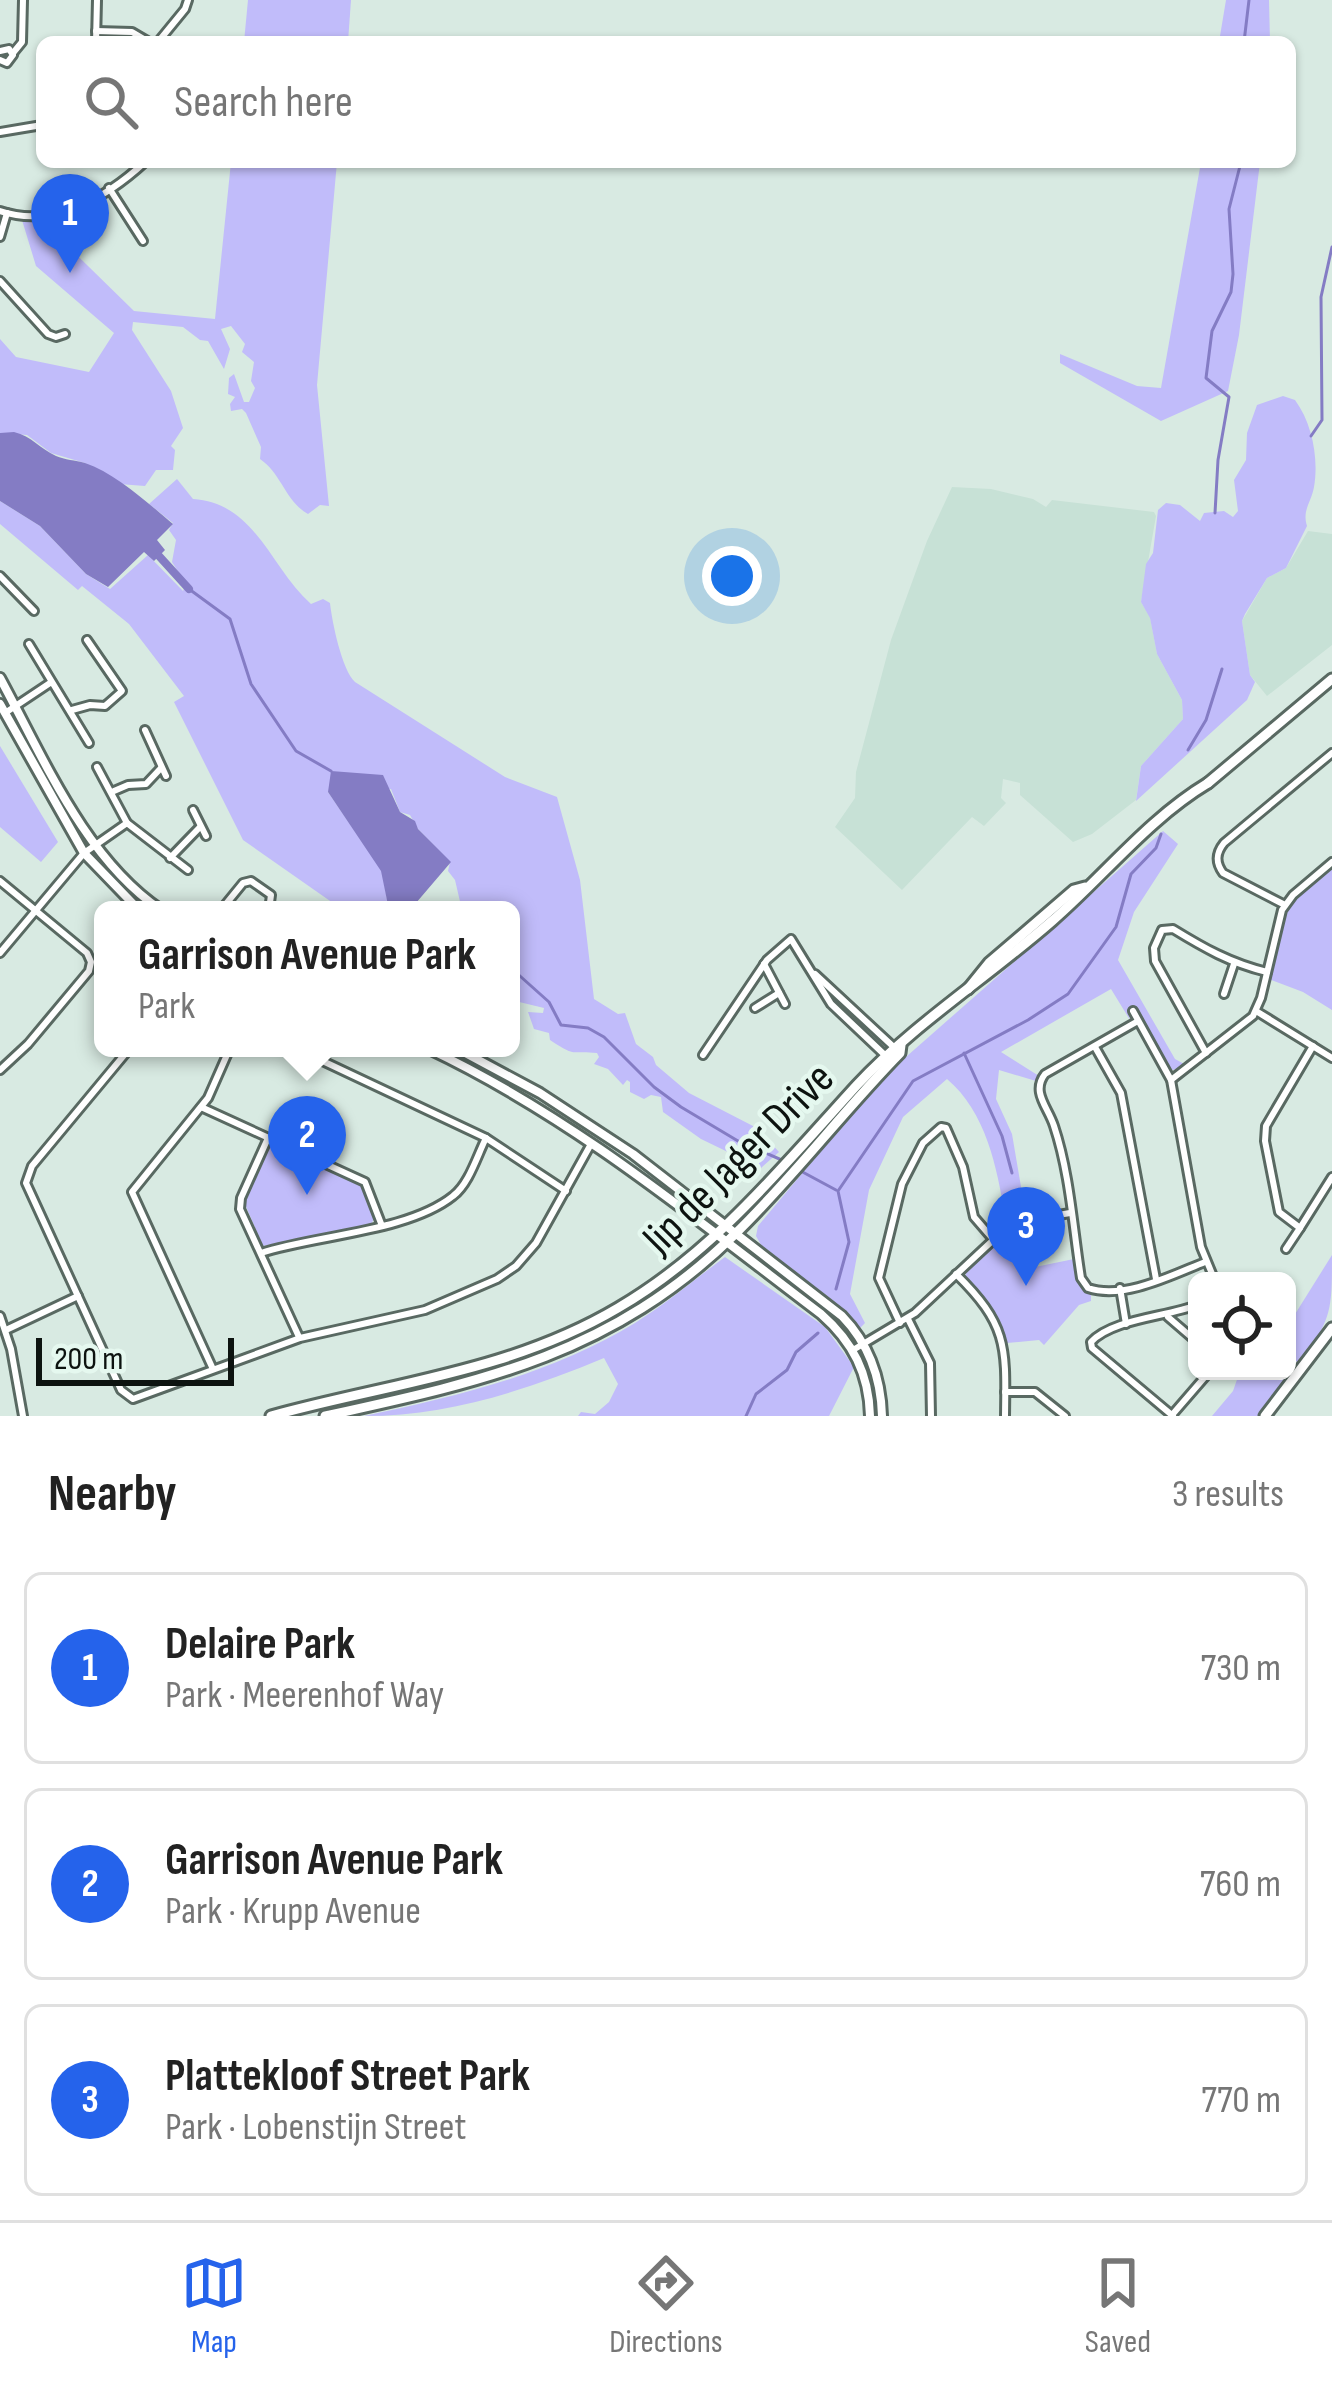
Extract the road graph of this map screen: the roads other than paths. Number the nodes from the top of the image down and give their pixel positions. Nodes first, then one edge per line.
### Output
1 (23, 0) edge
2 (97, 0) edge
3 (188, 0) edge
4 (96, 31) junction
5 (96, 36) edge
6 (140, 36) edge
7 (159, 36) edge
8 (0, 56) edge
9 (36, 126) edge
10 (0, 132) edge
11 (137, 168) edge
12 (109, 188) junction
13 (4, 212) edge
14 (0, 237) edge
15 (142, 241) dead end
16 (0, 281) edge
17 (65, 334) dead end
18 (0, 576) edge
19 (34, 611) dead end
20 (87, 640) dead end
21 (29, 644) dead end
22 (0, 678) edge
23 (1332, 679) edge
24 (50, 683) junction
25 (16, 706) junction
26 (3, 708) edge
27 (72, 710) junction
28 (145, 730) dead end
29 (89, 743) dead end
30 (1332, 753) edge
31 (98, 767) dead end
32 (113, 793) junction
33 (193, 810) dead end
34 (127, 823) junction
35 (200, 827) junction
36 (206, 836) dead end
37 (94, 844) junction
38 (83, 853) junction
39 (170, 858) junction
40 (1332, 862) edge
41 (188, 870) dead end
42 (0, 881) edge
43 (130, 901) edge
44 (150, 901) edge
45 (229, 901) edge
46 (271, 901) edge
47 (1285, 905) junction
48 (36, 911) junction
49 (0, 953) edge
50 (764, 964) junction
51 (1234, 964) junction
52 (809, 969) junction
53 (1267, 972) junction
54 (779, 993) junction
55 (1224, 994) dead end
56 (785, 1004) dead end
57 (755, 1008) dead end
58 (1133, 1011) dead end
59 (1256, 1012) junction
60 (1138, 1021) junction
61 (1312, 1046) junction
62 (1095, 1047) junction
63 (892, 1052) junction
64 (1206, 1053) junction
65 (703, 1055) dead end
66 (123, 1057) edge
67 (226, 1057) edge
68 (314, 1057) edge
69 (445, 1057) edge
70 (472, 1057) edge
71 (1332, 1058) edge
72 (0, 1070) edge
73 (1171, 1080) junction
74 (201, 1107) junction
75 (931, 1136) junction
76 (268, 1138) junction
77 (487, 1138) junction
78 (592, 1141) junction
79 (956, 1148) junction
80 (806, 1150) junction
81 (1332, 1177) edge
82 (780, 1178) junction
83 (566, 1191) junction
84 (1070, 1213) junction
85 (726, 1225) junction
86 (382, 1226) junction
87 (1300, 1228) junction
88 (736, 1233) junction
89 (717, 1234) junction
90 (993, 1239) junction
91 (727, 1242) junction
92 (1286, 1250) dead end
93 (260, 1253) junction
94 (1205, 1262) junction
95 (1210, 1272) edge
96 (956, 1274) junction
97 (1157, 1280) junction
98 (1120, 1288) junction
99 (78, 1296) junction
100 (1188, 1308) edge
101 (0, 1316) edge
102 (1167, 1316) junction
103 (904, 1321) junction
104 (1126, 1324) junction
105 (1332, 1328) edge
106 (6, 1330) junction
107 (1188, 1334) edge
108 (300, 1338) junction
109 (864, 1343) junction
110 (853, 1350) junction
111 (212, 1368) junction
112 (1296, 1368) edge
113 (1301, 1372) junction
114 (1202, 1380) edge
115 (1005, 1392) junction
116 (22, 1416) edge
117 (271, 1416) edge
118 (325, 1416) edge
119 (870, 1416) edge
120 (882, 1416) edge
121 (931, 1416) edge
122 (1005, 1416) edge
123 (1065, 1416) edge
124 (1172, 1416) edge
125 (1265, 1416) edge

1 - 8 street
2 - 4 street
3 - 7 street
4 - 5 street
4 - 6 street
9 - 10 street
11 - 12 street
12 - 13 street
12 - 15 street
13 - 14 street
16 - 17 street
18 - 19 street
20 - 27 street
21 - 24 street
22 - 25 street
23 - 63 main road, Jip de Jager Drive
24 - 25 street
24 - 27 street
25 - 26 street
25 - 37 street
26 - 38 street
27 - 29 street
28 - 32 street
30 - 47 street
31 - 32 street
32 - 34 street
33 - 35 street
34 - 37 street
34 - 39 street
35 - 36 street
35 - 39 street
37 - 38 street
37 - 44 street
38 - 43 street
38 - 48 street
39 - 41 street
40 - 47 street
42 - 48 street
45 - 46 street
47 - 53 street
48 - 49 street
48 - 72 street
50 - 52 street
50 - 54 street
50 - 65 street
51 - 53 street
51 - 55 street
51 - 64 street
52 - 63 street
52 - 63 street
53 - 59 street
54 - 56 street
54 - 57 street
58 - 60 street
59 - 61 street
59 - 64 street
60 - 62 street
60 - 73 street
61 - 71 street
61 - 87 street
62 - 84 street
62 - 97 street
63 - 80 main road, Jip de Jager Drive
63 - 80 main road, Jip de Jager Drive
64 - 73 street
66 - 99 street
67 - 74 street
68 - 77 street
69 - 78 street
70 - 85 street
73 - 94 street
74 - 76 street
74 - 111 street
75 - 79 street
75 - 79 street
75 - 103 street
76 - 86 street
76 - 93 street
77 - 83 street
77 - 86 street
78 - 83 street
78 - 89 street
79 - 90 street
80 - 82 main road, Jip de Jager Drive
81 - 87 street
82 - 85 main road, Jip de Jager Drive
82 - 88 main road, Jip de Jager Drive
83 - 108 street
84 - 90 street
84 - 98 street
85 - 88 street
85 - 89 main road, Jip de Jager Drive
86 - 93 street
87 - 92 street
88 - 91 main road, Jip de Jager Drive
88 - 109 street
89 - 91 street
89 - 117 main road, Jip de Jager Drive
90 - 96 street
91 - 110 street
91 - 118 main road, Jip de Jager Drive
93 - 108 street
94 - 95 street
94 - 97 street
96 - 103 street
96 - 115 street
97 - 98 street
98 - 104 street
99 - 106 street
99 - 111 street
100 - 102 street
101 - 106 street
102 - 104 street
102 - 107 street
103 - 109 street
103 - 121 street
104 - 124 street
105 - 113 main road
106 - 116 street
108 - 111 street
109 - 110 street
109 - 120 street
110 - 119 street
112 - 113 street
113 - 125 main road
114 - 124 street
115 - 122 street
115 - 123 street

